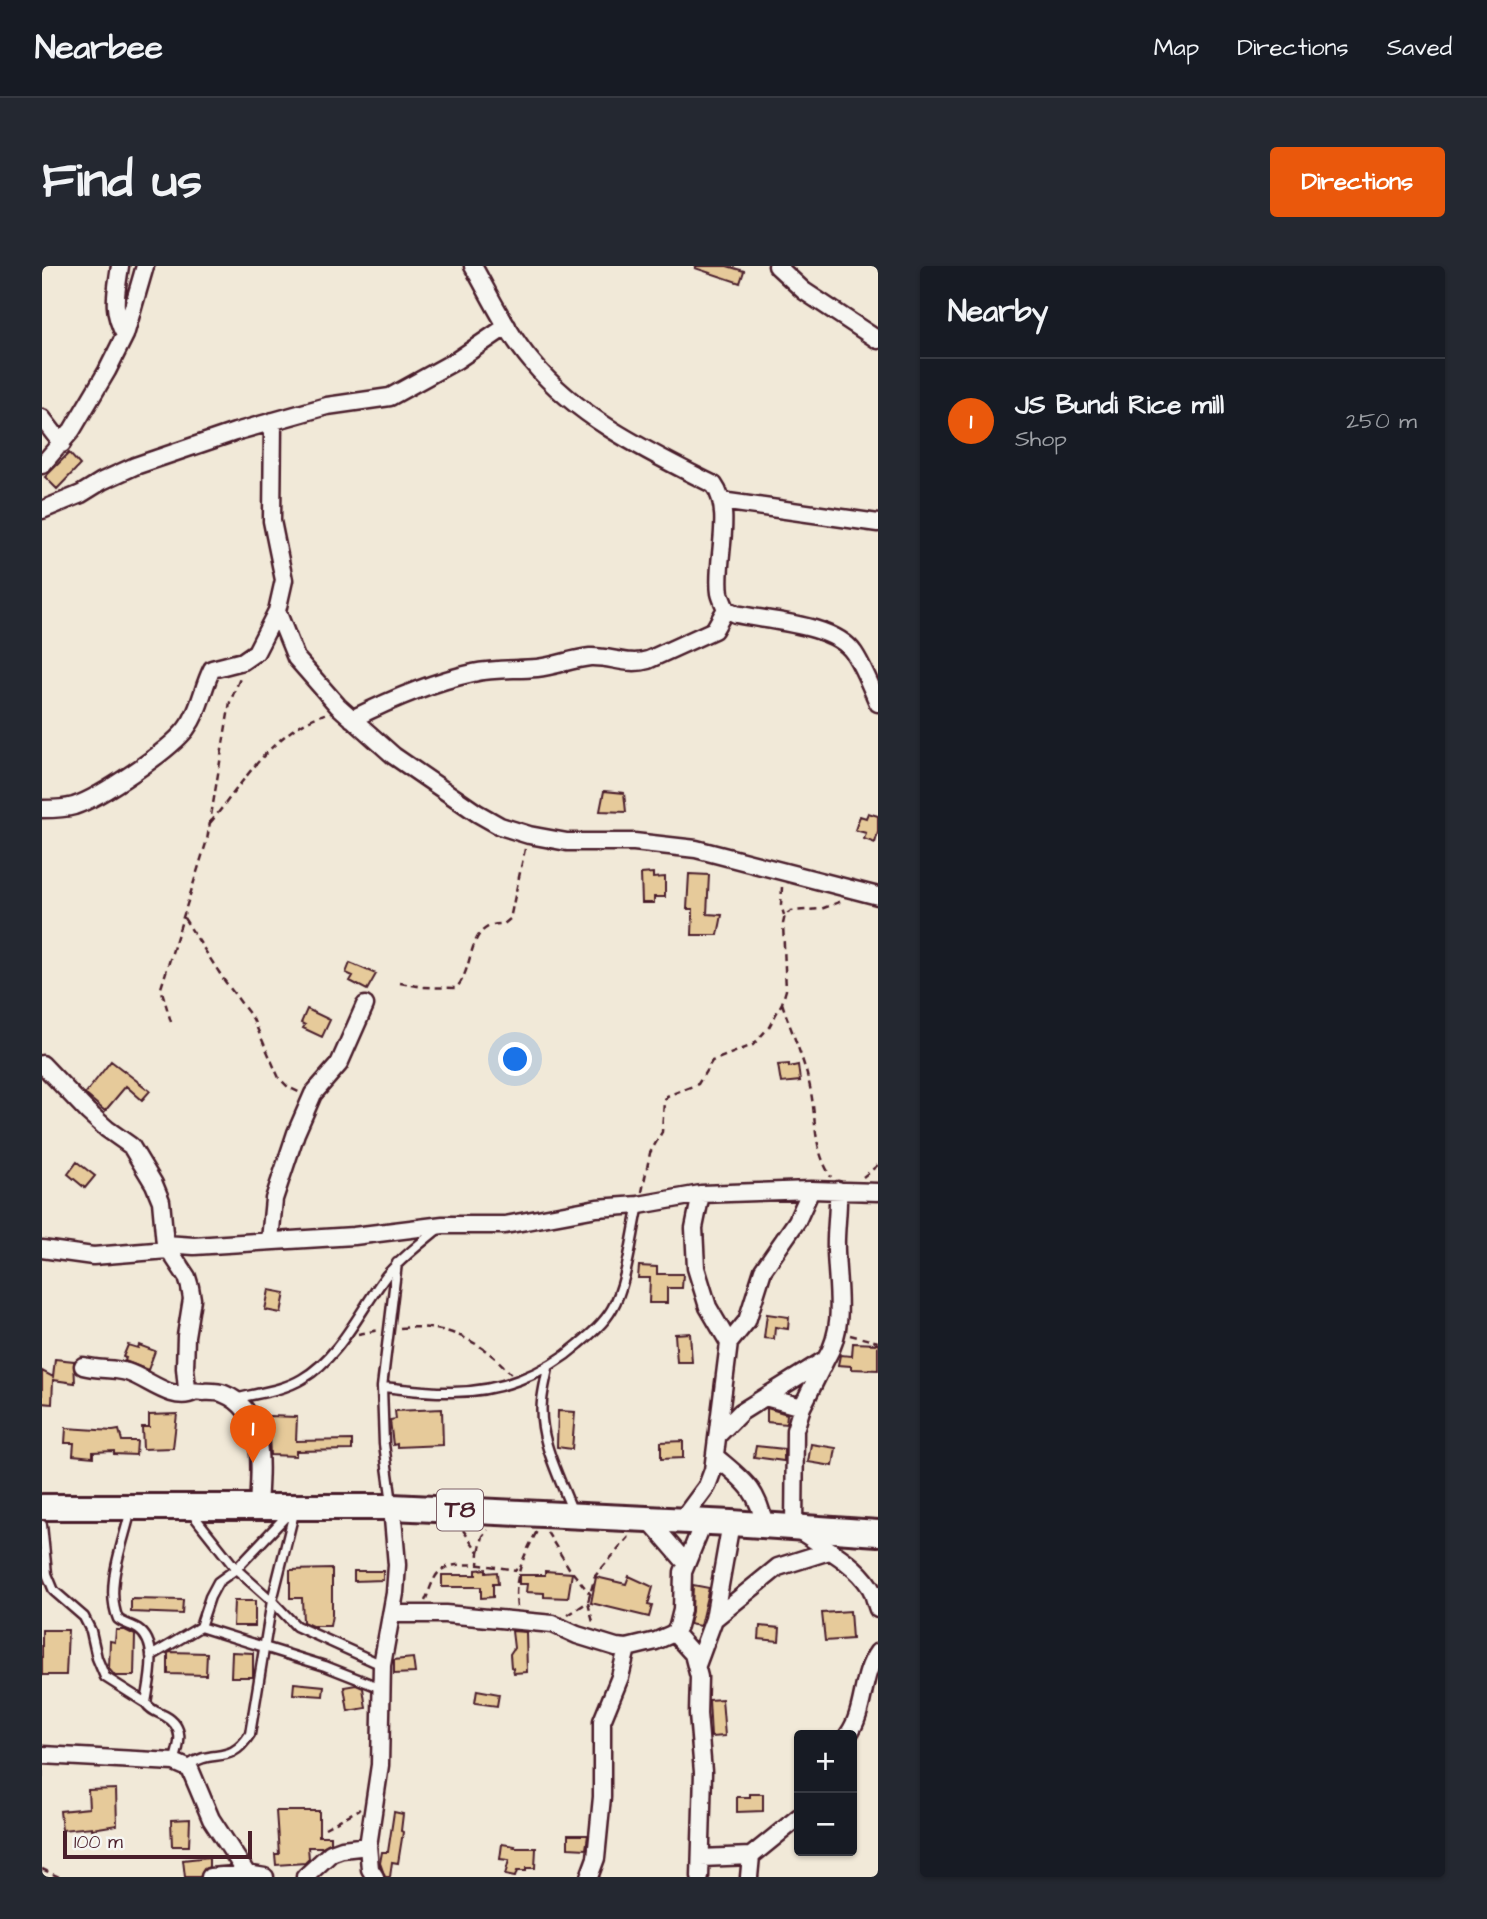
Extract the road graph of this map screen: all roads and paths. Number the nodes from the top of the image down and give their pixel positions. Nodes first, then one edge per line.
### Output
1 (120, 266) edge
2 (145, 266) edge
3 (473, 266) edge
4 (777, 266) edge
5 (507, 326) junction
6 (125, 335) junction
7 (878, 340) edge
8 (42, 418) edge
9 (272, 421) junction
10 (62, 444) junction
11 (42, 465) edge
12 (721, 501) junction
13 (42, 510) edge
14 (878, 523) edge
15 (726, 609) junction
16 (277, 611) junction
17 (248, 657) junction
18 (878, 704) edge
19 (347, 715) junction
20 (42, 809) edge
21 (210, 823) junction
22 (529, 835) junction
23 (783, 873) junction
24 (855, 890) junction
25 (878, 896) edge
26 (785, 915) junction
27 (184, 918) junction
28 (400, 983) dead end
29 (782, 1003) junction
30 (365, 1004) dead end
31 (171, 1021) dead end
32 (42, 1064) edge
33 (311, 1099) junction
34 (811, 1190) junction
35 (838, 1190) junction
36 (878, 1192) edge
37 (701, 1194) junction
38 (639, 1205) junction
39 (443, 1225) junction
40 (270, 1240) junction
41 (167, 1247) junction
42 (42, 1249) edge
43 (397, 1263) junction
44 (389, 1329) junction
45 (836, 1332) junction
46 (344, 1336) junction
47 (878, 1342) edge
48 (729, 1343) junction
49 (826, 1359) junction
50 (83, 1366) dead end
51 (548, 1368) junction
52 (517, 1381) junction
53 (382, 1387) junction
54 (194, 1392) junction
55 (765, 1397) junction
56 (233, 1399) junction
57 (802, 1407) junction
58 (719, 1434) junction
59 (716, 1457) junction
60 (132, 1506) junction
61 (186, 1506) junction
62 (258, 1506) junction
63 (42, 1507) edge
64 (295, 1507) junction
65 (392, 1507) junction
66 (450, 1509) junction
67 (574, 1516) junction
68 (543, 1519) junction
69 (645, 1520) junction
70 (692, 1522) junction
71 (731, 1523) junction
72 (42, 1525) edge
73 (765, 1525) junction
74 (794, 1527) junction
75 (878, 1534) edge
76 (829, 1551) junction
77 (686, 1563) junction
78 (478, 1565) junction
79 (236, 1569) junction
80 (517, 1570) junction
81 (591, 1595) junction
82 (272, 1601) junction
83 (588, 1602) junction
84 (878, 1609) edge
85 (391, 1614) junction
86 (419, 1614) junction
87 (714, 1619) junction
88 (519, 1621) junction
89 (553, 1624) junction
90 (200, 1627) junction
91 (674, 1633) junction
92 (605, 1644) junction
93 (265, 1648) junction
94 (627, 1648) junction
95 (878, 1652) edge
96 (151, 1656) junction
97 (382, 1665) junction
98 (697, 1665) junction
99 (381, 1688) junction
100 (146, 1703) junction
101 (851, 1730) edge
102 (42, 1755) edge
103 (180, 1764) junction
104 (42, 1765) edge
105 (42, 1779) edge
106 (375, 1801) junction
107 (794, 1821) edge
108 (325, 1828) dead end
109 (368, 1846) junction
110 (751, 1856) junction
111 (701, 1858) junction
112 (42, 1869) edge
113 (247, 1874) junction
114 (312, 1874) edge
115 (59, 1877) edge
116 (210, 1877) edge
117 (265, 1877) edge
118 (375, 1877) edge
119 (589, 1877) edge
120 (700, 1877) edge
121 (748, 1877) edge

1 - 6 street
2 - 6 street
3 - 5 street
4 - 7 street
5 - 9 street
5 - 12 street
6 - 10 street
8 - 10 street
9 - 13 street
9 - 16 street
10 - 11 street
12 - 14 street
12 - 15 street
15 - 18 street
15 - 19 street
16 - 17 street
16 - 19 street
17 - 20 street
17 - 21 path
19 - 21 path
19 - 22 street
21 - 27 path
22 - 23 street
22 - 28 path
23 - 24 street
23 - 26 path
24 - 25 street
24 - 26 path
26 - 29 path
27 - 31 path
27 - 33 path
29 - 35 path
29 - 38 path
30 - 33 street
32 - 41 street
33 - 40 street
34 - 35 street
34 - 37 street
34 - 48 street
35 - 36 street
35 - 45 street
37 - 38 street
37 - 48 street
38 - 39 street
38 - 51 lane
39 - 40 street
39 - 43 lane
40 - 41 street
41 - 42 street
41 - 54 street
43 - 44 lane
43 - 46 lane
44 - 46 path
44 - 52 path
44 - 53 lane
45 - 47 path
45 - 49 street
46 - 56 lane
48 - 58 street
49 - 55 street
49 - 57 street
50 - 54 street
51 - 52 lane
51 - 67 lane
52 - 53 lane
53 - 65 lane
54 - 56 street
55 - 57 street
55 - 58 street
56 - 62 street
57 - 74 street
58 - 59 street
59 - 70 street
59 - 73 street
60 - 61 highway, T8
60 - 63 highway, T8
60 - 96 lane
61 - 62 highway, T8
61 - 79 lane
62 - 64 highway, T8
64 - 65 highway, T8
64 - 79 lane
64 - 82 lane
65 - 66 highway, T8
65 - 85 street
66 - 68 highway, T8
66 - 78 path
67 - 68 highway, T8
67 - 69 highway, T8
68 - 80 path
68 - 81 path
69 - 70 highway, T8
69 - 77 street
69 - 81 path
70 - 71 highway, T8
70 - 77 street
71 - 73 highway, T8
71 - 87 street
72 - 100 lane
73 - 74 highway, T8
74 - 75 highway, T8
74 - 76 street
76 - 84 street
76 - 87 street
77 - 91 street
78 - 80 path
78 - 86 path
79 - 82 lane
79 - 90 lane
80 - 88 path
81 - 83 path
82 - 93 lane
82 - 97 lane
83 - 89 path
83 - 92 path
85 - 86 street
85 - 97 street
86 - 88 street
87 - 98 street
88 - 89 street
89 - 92 street
90 - 93 lane
90 - 96 lane
91 - 94 street
91 - 98 street
92 - 94 street
93 - 99 lane
93 - 103 lane
94 - 119 street
95 - 101 street
96 - 100 lane
97 - 99 street
98 - 111 street
99 - 106 street
100 - 103 lane
102 - 103 street
103 - 113 street
104 - 105 path
106 - 108 path
106 - 109 street
107 - 110 street
109 - 114 street
109 - 118 street
110 - 111 street
110 - 121 street
111 - 120 street
112 - 115 path
113 - 116 street
113 - 117 street

